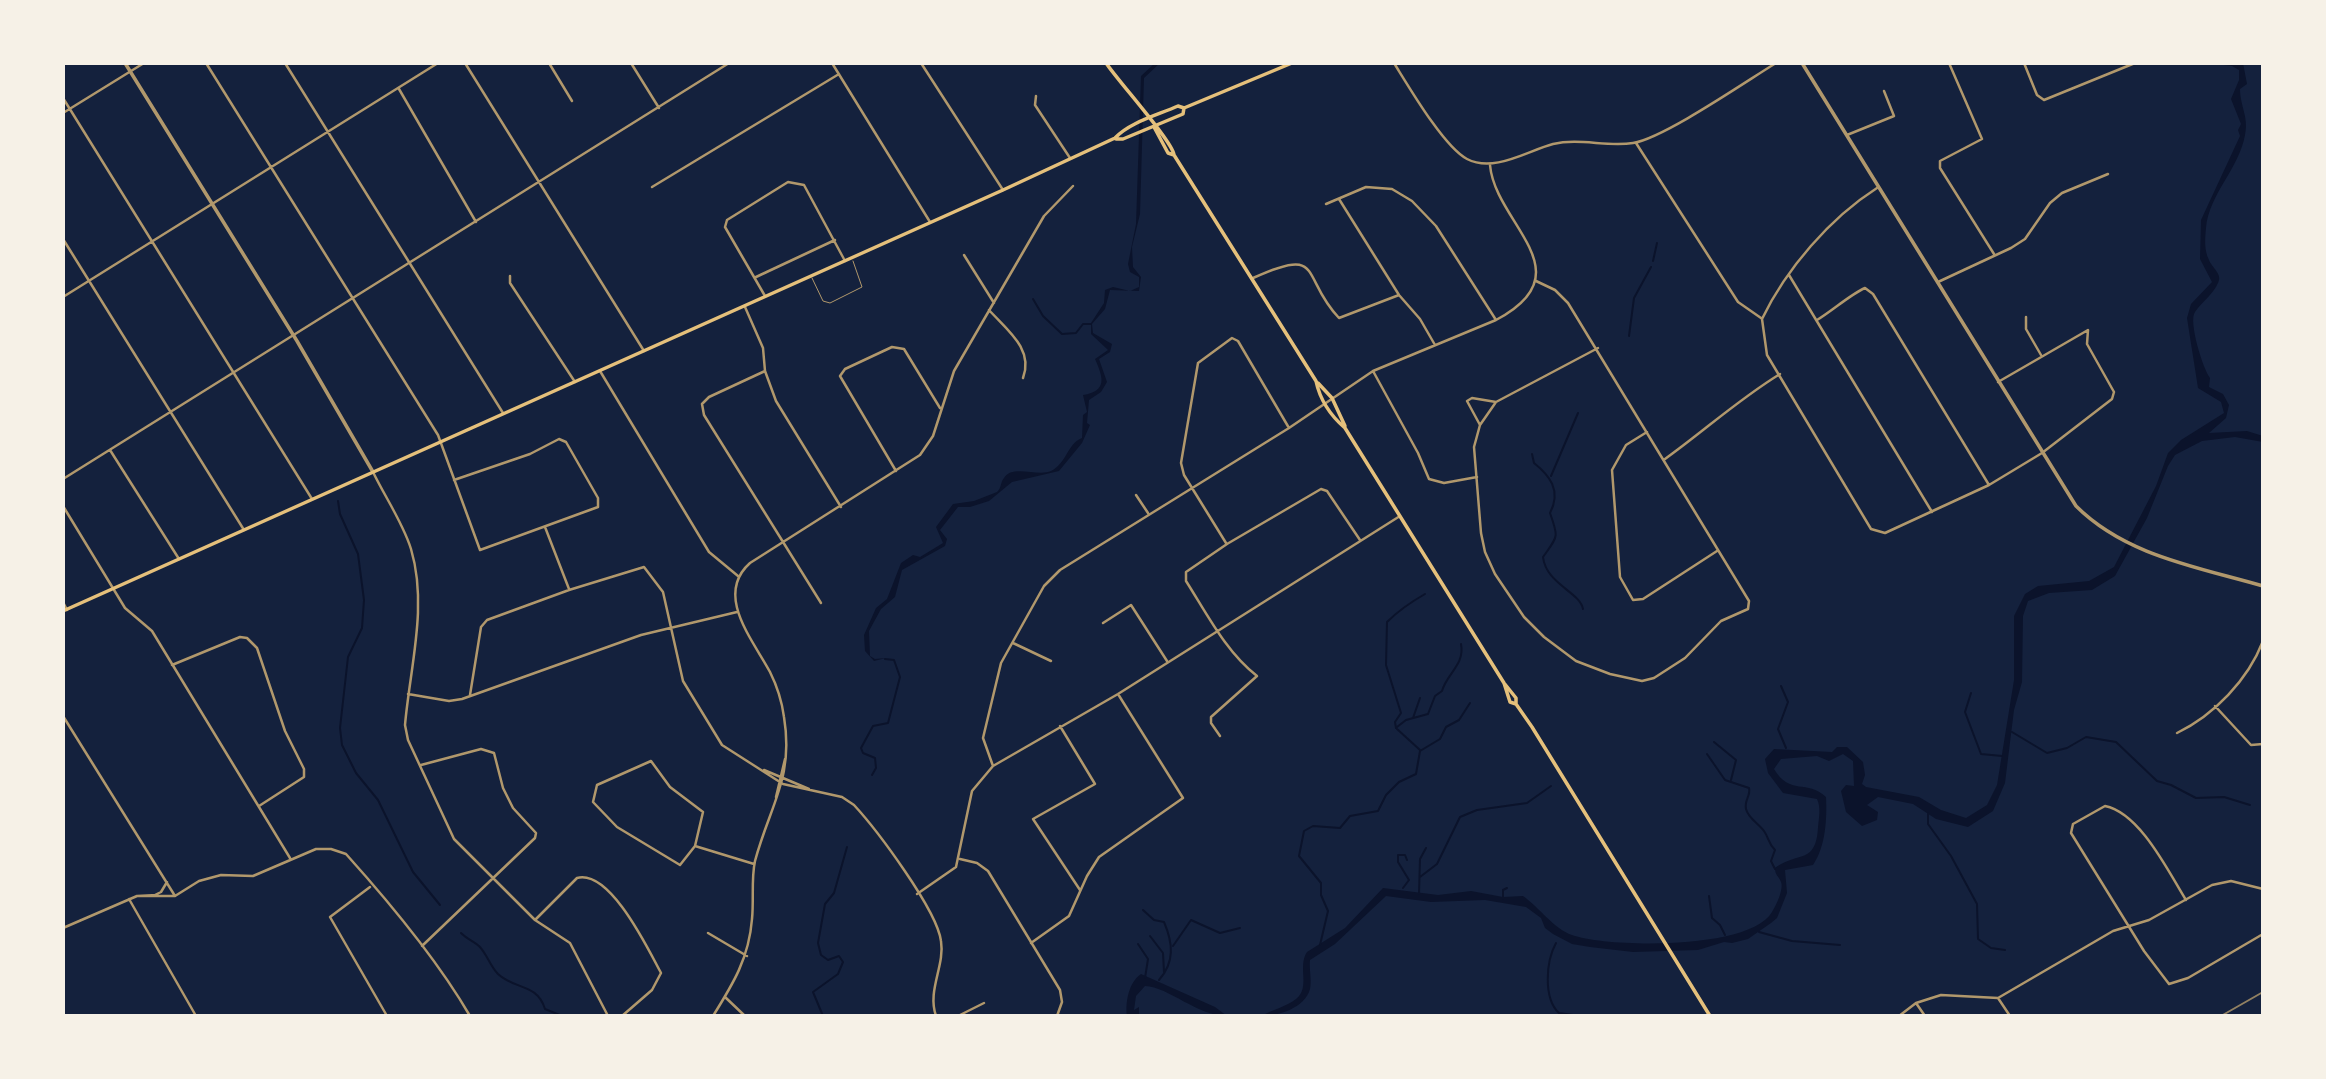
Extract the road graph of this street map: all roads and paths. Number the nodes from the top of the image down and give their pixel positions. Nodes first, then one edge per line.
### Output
1 (125, 63) edge
2 (144, 63) edge
3 (206, 63) edge
4 (285, 63) edge
5 (438, 63) edge
6 (465, 63) edge
7 (549, 63) edge
8 (631, 63) edge
9 (718, 63) edge
10 (729, 63) edge
11 (832, 63) edge
12 (921, 63) edge
13 (1107, 63) edge
14 (1292, 63) edge
15 (1394, 63) edge
16 (1776, 63) edge
17 (1802, 63) edge
18 (1949, 63) edge
19 (2024, 63) edge
20 (2135, 63) edge
21 (721, 68) junction
22 (130, 72) junction
23 (839, 74) junction
24 (399, 89) junction
25 (1884, 91) dead end
26 (1036, 96) dead end
27 (63, 98) edge
28 (572, 101) dead end
29 (659, 108) junction
30 (1184, 108) junction
31 (70, 109) junction
32 (63, 113) edge
33 (1149, 119) junction
34 (1154, 126) junction
35 (327, 131) junction
36 (1846, 136) junction
37 (1115, 138) junction
38 (1636, 143) junction
39 (1070, 159) junction
40 (1490, 165) junction
41 (271, 167) junction
42 (2108, 174) dead end
43 (539, 182) junction
44 (1073, 186) dead end
45 (652, 187) dead end
46 (1877, 188) junction
47 (1003, 190) junction
48 (1339, 199) junction
49 (212, 202) junction
50 (1326, 204) dead end
51 (476, 222) junction
52 (930, 222) junction
53 (63, 239) edge
54 (835, 240) junction
55 (152, 241) junction
56 (1994, 254) junction
57 (964, 256) dead end
58 (851, 258) junction
59 (845, 261) junction
60 (410, 263) junction
61 (1790, 275) junction
62 (510, 276) dead end
63 (756, 276) junction
64 (811, 276) junction
65 (1253, 278) junction
66 (89, 280) junction
67 (1536, 281) junction
68 (1937, 283) junction
69 (1399, 295) junction
70 (63, 296) edge
71 (765, 296) junction
72 (353, 299) junction
73 (994, 303) junction
74 (745, 306) junction
75 (989, 310) junction
76 (2026, 317) dead end
77 (1762, 319) junction
78 (1496, 320) junction
79 (1817, 320) junction
80 (294, 337) junction
81 (1435, 345) junction
82 (1598, 348) junction
83 (645, 351) junction
84 (2042, 356) junction
85 (600, 371) junction
86 (765, 371) junction
87 (1373, 371) junction
88 (234, 372) junction
89 (1780, 374) junction
90 (1023, 378) dead end
91 (575, 382) junction
92 (1316, 382) junction
93 (1998, 382) junction
94 (1332, 398) junction
95 (1496, 402) junction
96 (1325, 403) junction
97 (940, 408) junction
98 (171, 412) junction
99 (504, 414) junction
100 (1480, 425) junction
101 (1289, 428) junction
102 (1345, 428) junction
103 (1647, 432) junction
104 (441, 442) junction
105 (110, 450) junction
106 (2042, 453) junction
107 (1665, 459) junction
108 (373, 472) junction
109 (896, 472) junction
110 (1478, 477) junction
111 (63, 479) edge
112 (454, 480) junction
113 (1989, 485) junction
114 (1191, 486) junction
115 (1136, 495) dead end
116 (313, 499) junction
117 (63, 506) edge
118 (841, 507) junction
119 (1933, 512) junction
120 (1148, 514) junction
121 (1400, 516) junction
122 (545, 527) junction
123 (245, 530) junction
124 (784, 541) junction
125 (1360, 541) junction
126 (1227, 544) junction
127 (1717, 551) junction
128 (179, 559) junction
129 (738, 576) junction
130 (2263, 586) edge
131 (114, 589) junction
132 (569, 590) junction
133 (63, 602) edge
134 (821, 603) dead end
135 (65, 611) edge
136 (737, 612) junction
137 (1103, 623) dead end
138 (672, 627) junction
139 (1217, 631) junction
140 (2263, 641) edge
141 (1012, 642) junction
142 (1051, 661) dead end
143 (1168, 662) junction
144 (172, 666) junction
145 (408, 694) junction
146 (1118, 694) junction
147 (470, 695) junction
148 (2215, 706) junction
149 (63, 716) edge
150 (1060, 726) junction
151 (2177, 733) dead end
152 (1220, 736) dead end
153 (2263, 744) edge
154 (786, 756) junction
155 (421, 765) junction
156 (993, 766) junction
157 (761, 770) junction
158 (779, 775) junction
159 (778, 780) junction
160 (784, 782) junction
161 (776, 800) junction
162 (259, 806) junction
163 (695, 846) junction
164 (291, 859) junction
165 (960, 859) junction
166 (754, 864) junction
167 (492, 880) junction
168 (167, 882) junction
169 (371, 886) junction
170 (2263, 889) edge
171 (1080, 890) junction
172 (917, 894) junction
173 (157, 895) junction
174 (175, 895) junction
175 (129, 899) junction
176 (2186, 900) junction
177 (535, 920) junction
178 (2130, 926) junction
179 (63, 928) edge
180 (708, 933) dead end
181 (2263, 933) edge
182 (1031, 943) junction
183 (422, 946) junction
184 (747, 956) junction
185 (725, 997) junction
186 (1998, 998) junction
187 (984, 1003) dead end
188 (1916, 1003) junction
189 (196, 1016) edge
190 (387, 1016) edge
191 (470, 1016) edge
192 (608, 1016) edge
193 (622, 1016) edge
194 (713, 1016) edge
195 (745, 1016) edge
196 (936, 1016) edge
197 (958, 1016) edge
198 (1057, 1016) edge
199 (1710, 1016) edge
200 (1899, 1016) edge
201 (1925, 1016) edge
202 (2010, 1016) edge

1 - 22 street
2 - 22 street
3 - 41 street
4 - 35 street
5 - 24 street
6 - 43 street
7 - 28 street
8 - 29 street
9 - 21 street
10 - 21 street
11 - 23 street
12 - 47 street
13 - 33 main road
14 - 30 main road
15 - 40 street
16 - 38 street
17 - 36 street
18 - 56 street
19 - 20 street
21 - 29 street
22 - 31 street
22 - 49 street
23 - 45 street
23 - 52 street
24 - 35 street
24 - 51 street
25 - 36 street
26 - 39 street
27 - 31 street
29 - 43 street
30 - 33 main road
30 - 34 main road
31 - 32 street
31 - 55 street
33 - 34 main road
33 - 37 main road
34 - 37 main road
34 - 65 main road
35 - 41 street
35 - 60 street
36 - 46 street
37 - 39 main road
38 - 40 street
38 - 77 street
39 - 47 main road
40 - 67 street
41 - 49 street
41 - 72 street
42 - 56 street
43 - 51 street
43 - 83 street
44 - 73 street
46 - 61 street
46 - 68 street
47 - 52 main road
48 - 50 street
48 - 69 street
48 - 78 street
49 - 55 street
49 - 80 street
51 - 60 street
52 - 58 main road
53 - 66 street
54 - 59 street
54 - 63 street
54 - 63 street
55 - 66 street
55 - 88 street
56 - 68 street
57 - 73 street
58 - 59 main road
58 - 64 lane
59 - 64 main road
60 - 72 street
60 - 99 street
61 - 77 street
61 - 79 street
62 - 91 street
63 - 71 street
64 - 71 main road
65 - 69 street
65 - 92 main road
66 - 70 street
66 - 98 street
67 - 78 street
67 - 82 street
68 - 93 street
69 - 81 street
71 - 74 main road
72 - 80 street
72 - 104 street
73 - 75 street
74 - 83 main road
74 - 86 street
75 - 90 street
75 - 97 street
76 - 84 street
77 - 89 street
78 - 81 street
79 - 113 street
79 - 119 street
80 - 88 street
80 - 108 street
81 - 87 street
82 - 95 street
82 - 103 street
83 - 85 main road
84 - 93 street
84 - 106 street
85 - 91 main road
85 - 129 street
86 - 118 street
86 - 124 street
87 - 94 street
87 - 110 street
88 - 98 street
88 - 116 street
89 - 107 street
89 - 119 street
91 - 99 main road
92 - 94 main road
92 - 96 main road
93 - 106 street
94 - 96 street
94 - 102 main road
95 - 100 street
95 - 100 street
96 - 101 street
96 - 102 main road
97 - 109 street
97 - 109 street
98 - 105 street
98 - 123 street
99 - 104 main road
100 - 110 street
101 - 114 street
101 - 114 street
102 - 121 main road
103 - 107 street
103 - 127 street
104 - 108 main road
104 - 112 street
105 - 111 street
105 - 128 street
106 - 113 street
106 - 130 street
107 - 127 street
108 - 116 main road
108 - 145 street
109 - 118 street
110 - 127 street
112 - 122 street
112 - 122 street
113 - 119 street
114 - 120 street
114 - 126 street
115 - 120 street
116 - 123 main road
117 - 131 street
118 - 124 street
120 - 141 street
121 - 125 street
121 - 199 main road
122 - 132 street
123 - 128 main road
124 - 129 street
124 - 134 street
125 - 126 street
125 - 139 street
126 - 139 street
128 - 131 main road
129 - 136 street
131 - 135 main road
131 - 144 street
132 - 138 street
132 - 147 street
133 - 135 street
136 - 138 street
136 - 154 street
137 - 143 street
138 - 147 street
138 - 157 street
139 - 143 street
139 - 152 street
140 - 148 street
141 - 142 street
141 - 156 street
143 - 146 street
144 - 162 street
144 - 162 street
145 - 147 street
145 - 155 street
146 - 150 street
146 - 171 street
148 - 151 street
148 - 153 street
149 - 168 street
150 - 156 street
150 - 171 street
154 - 158 street
154 - 160 street
155 - 167 street
155 - 167 street
156 - 165 street
157 - 158 street
157 - 159 street
158 - 159 street
158 - 160 street
159 - 160 street
159 - 161 street
160 - 161 street
160 - 172 street
161 - 166 street
162 - 164 street
163 - 163 street
163 - 166 street
164 - 169 street
164 - 174 street
165 - 172 street
165 - 182 street
166 - 184 street
167 - 177 street
167 - 183 street
168 - 173 street
168 - 174 street
169 - 183 street
169 - 190 street
170 - 176 street
171 - 182 street
172 - 196 street
173 - 174 street
173 - 175 street
175 - 179 street
175 - 189 street
176 - 178 street
176 - 178 street
177 - 192 street
177 - 193 street
178 - 181 street
178 - 186 street
180 - 184 street
182 - 198 street
183 - 191 street
184 - 185 street
185 - 194 street
185 - 195 street
186 - 188 street
186 - 202 street
187 - 197 street
188 - 200 street
188 - 201 street

